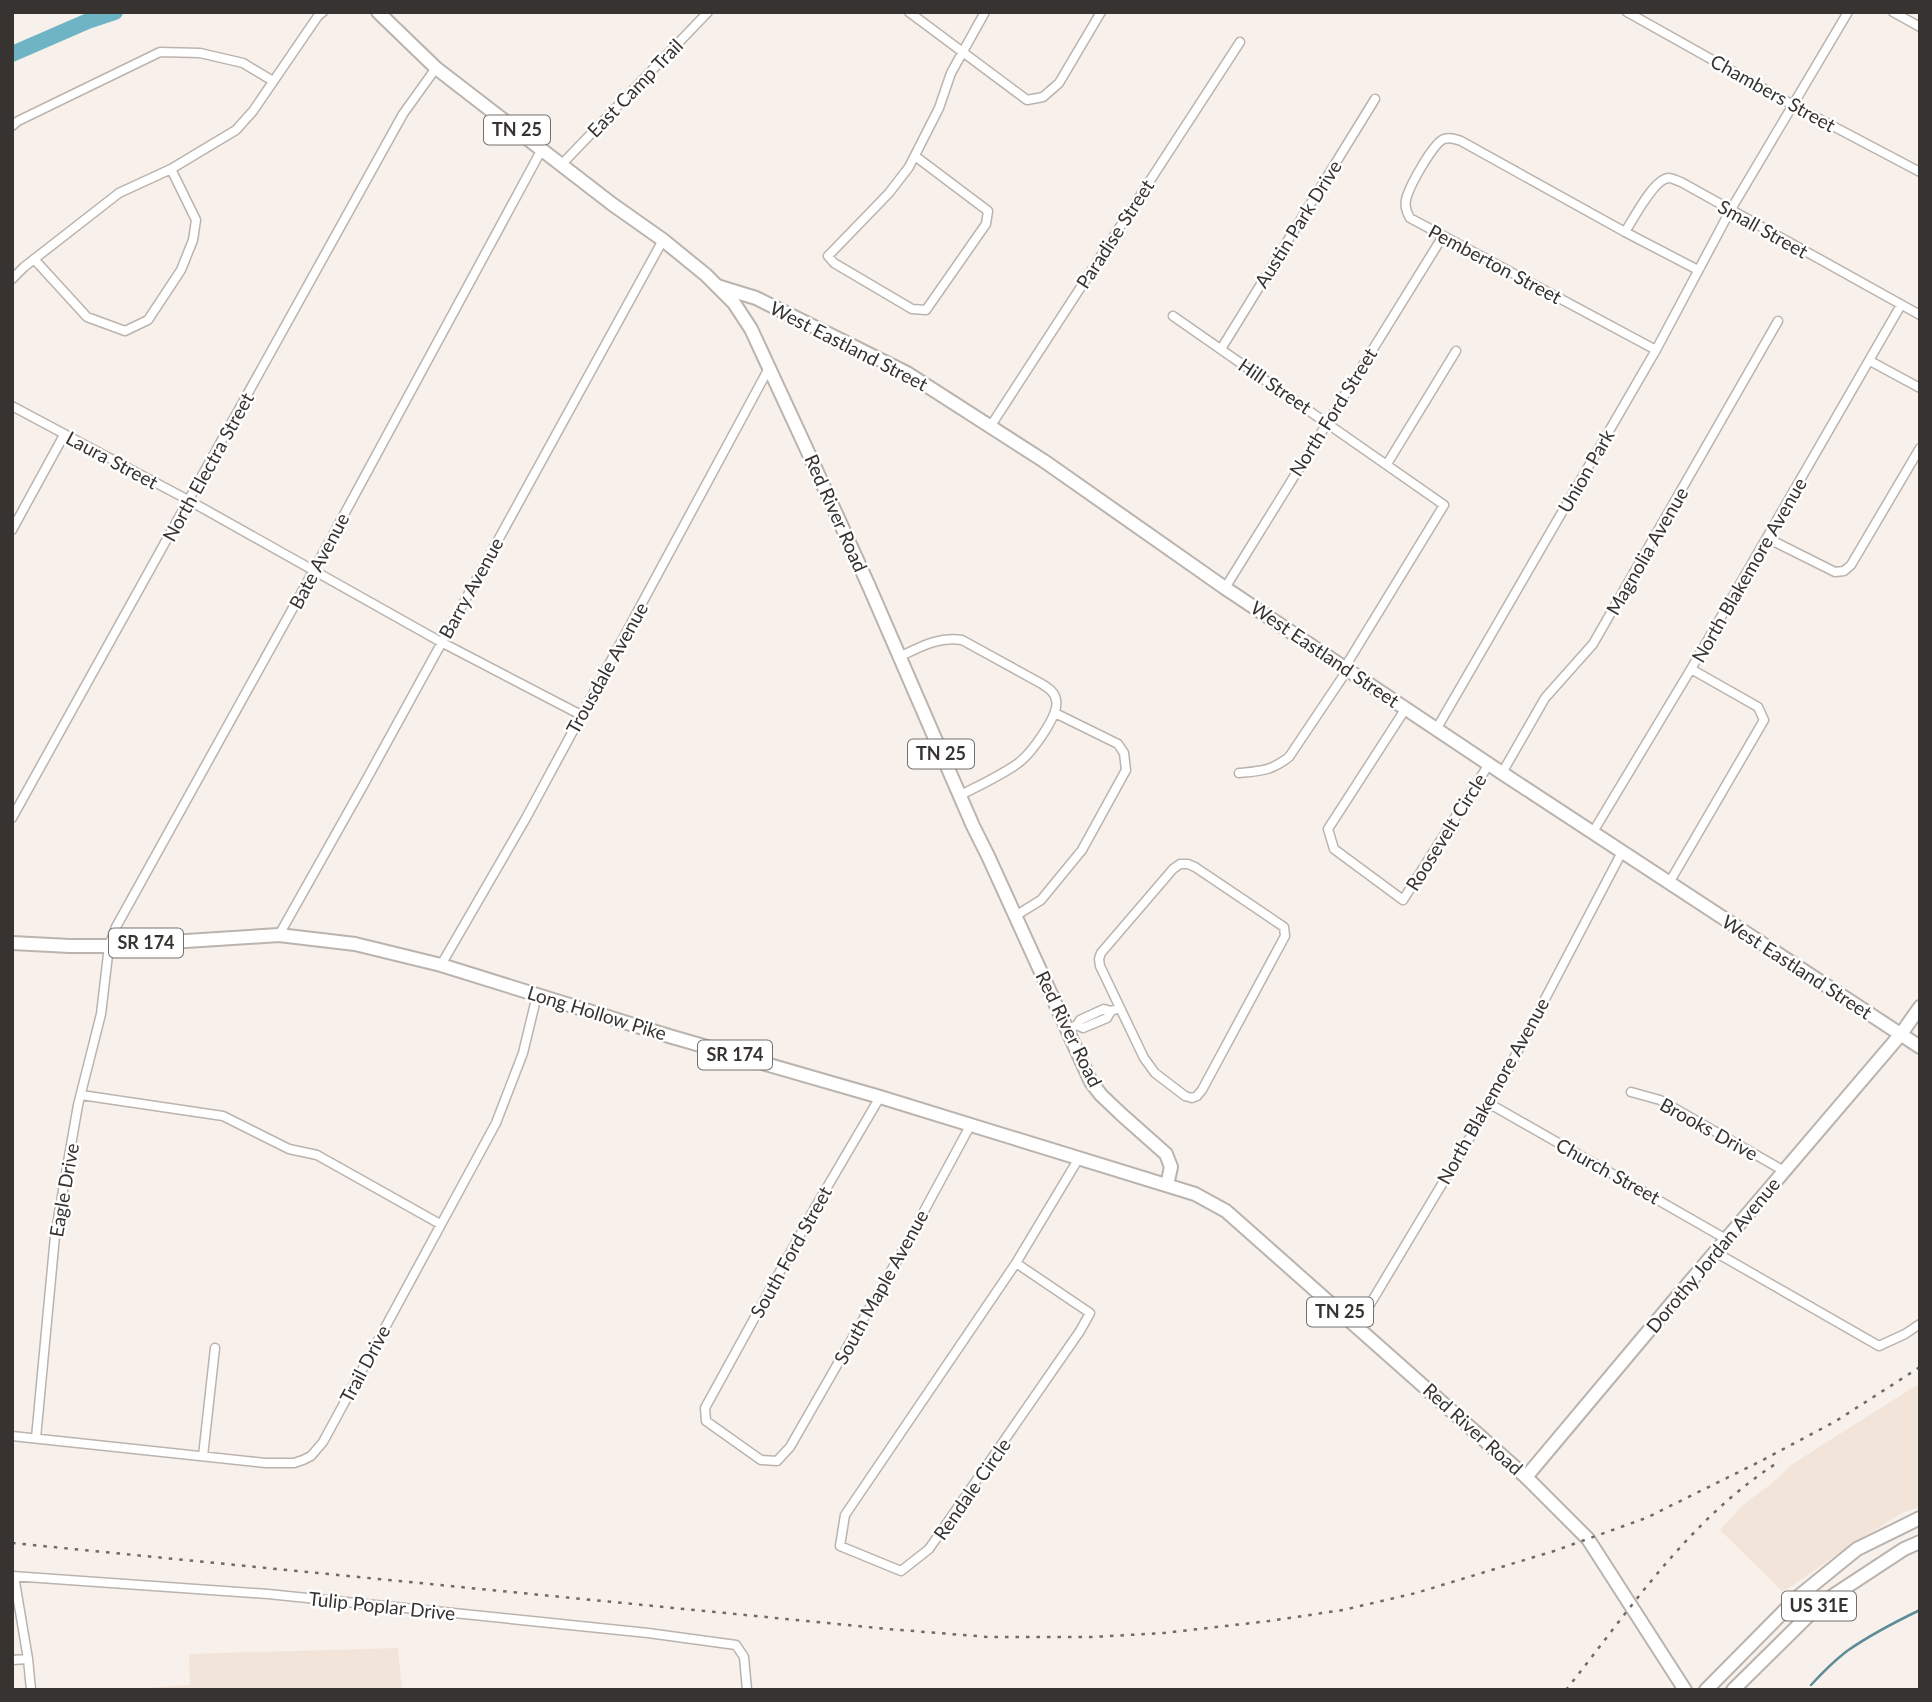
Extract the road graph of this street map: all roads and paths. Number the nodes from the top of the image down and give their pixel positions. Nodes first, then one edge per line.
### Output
1 (323, 12) edge
2 (378, 12) edge
3 (708, 12) edge
4 (909, 12) edge
5 (985, 12) edge
6 (1101, 12) edge
7 (1627, 12) edge
8 (1848, 12) edge
9 (1893, 12) edge
10 (1920, 27) edge
11 (1240, 42) dead end
12 (961, 52) junction
13 (436, 68) junction
14 (273, 81) junction
15 (1376, 99) dead end
16 (1793, 105) junction
17 (12, 126) edge
18 (541, 149) junction
19 (915, 156) junction
20 (562, 164) junction
21 (171, 169) junction
22 (1920, 172) edge
23 (1730, 211) junction
24 (1625, 232) junction
25 (1443, 236) junction
26 (663, 240) junction
27 (34, 259) junction
28 (1698, 270) junction
29 (12, 279) edge
30 (717, 286) junction
31 (734, 303) joint
32 (1901, 305) junction
33 (1920, 315) edge
34 (1173, 316) dead end
35 (1779, 321) dead end
36 (1221, 349) junction
37 (1656, 350) junction
38 (1456, 351) dead end
39 (1870, 361) junction
40 (769, 368) junction
41 (1920, 388) edge
42 (12, 406) edge
43 (1327, 422) junction
44 (990, 426) junction
45 (64, 435) junction
46 (1920, 448) edge
47 (1387, 464) junction
48 (190, 501) junction
49 (12, 530) edge
50 (1767, 538) junction
51 (314, 570) junction
52 (1225, 588) junction
53 (441, 642) junction
54 (900, 657) junction
55 (1346, 668) junction
56 (1691, 669) junction
57 (1406, 708) junction
58 (1055, 713) junction
59 (581, 715) junction
60 (1437, 728) junction
61 (1489, 764) junction
62 (1239, 772) dead end
63 (1502, 773) junction
64 (960, 796) junction
65 (12, 818) edge
66 (1593, 832) junction
67 (1622, 852) junction
68 (1669, 884) junction
69 (1015, 916) junction
70 (279, 935) junction
71 (12, 943) edge
72 (109, 946) junction
73 (440, 965) junction
74 (537, 995) junction
75 (1920, 1007) edge
76 (1120, 1008) junction
77 (1071, 1028) junction
78 (1901, 1034) junction
79 (1920, 1047) edge
80 (1631, 1092) dead end
81 (81, 1095) junction
82 (880, 1097) junction
83 (1490, 1104) junction
84 (970, 1126) junction
85 (1079, 1158) junction
86 (1784, 1171) junction
87 (1167, 1185) junction
88 (440, 1224) junction
89 (1726, 1239) junction
90 (1715, 1252) junction
91 (1016, 1263) junction
92 (1920, 1324) edge
93 (1357, 1326) junction
94 (215, 1348) dead end
95 (12, 1436) edge
96 (36, 1438) junction
97 (790, 1447) joint
98 (203, 1456) junction
99 (1526, 1477) junction
100 (1920, 1518) edge
101 (1920, 1542) edge
102 (1848, 1556) junction
103 (1864, 1575) junction
104 (13, 1576) edge
105 (28, 1659) junction
106 (12, 1660) edge
107 (31, 1690) edge
108 (747, 1690) edge
109 (1685, 1690) edge
110 (1706, 1690) edge
111 (1733, 1690) edge

1 - 14 street
2 - 13 main road, TN 25
3 - 20 street, East Camp Trail
4 - 12 street
5 - 12 street
6 - 12 street
7 - 16 street, Chambers Street
8 - 16 street, Union Park
9 - 10 street
11 - 44 street, Paradise Street
12 - 19 street
13 - 18 main road, TN 25
13 - 48 street, North Electra Street
14 - 17 street
14 - 21 street
15 - 36 street, Austin Park Drive
16 - 22 street, Chambers Street
16 - 23 street, Union Park
18 - 20 main road, TN 25
18 - 51 street, Bate Avenue
19 - 19 street
20 - 26 main road, TN 25
21 - 27 street
21 - 27 street
23 - 24 street, Small Street
23 - 28 street, Union Park
23 - 32 street, Small Street
24 - 25 street, Pemberton Street
24 - 28 street, Pemberton Street
25 - 37 street, Pemberton Street
25 - 43 street, North Ford Street
26 - 30 main road, West Eastland Street / TN 25
26 - 53 street, Barry Avenue
27 - 29 street
28 - 37 street, Union Park
30 - 31 main road, West Eastland Street / TN 25
30 - 44 main road, West Eastland Street
31 - 40 main road, Red River Road / TN 25
32 - 33 street, Small Street
32 - 39 street, North Blakemore Avenue
34 - 36 street, Hill Street
35 - 63 street, Magnolia Avenue
36 - 43 street, Hill Street
37 - 60 street, Union Park
38 - 47 street
39 - 41 street
39 - 50 street, North Blakemore Avenue
40 - 54 main road, Red River Road / TN 25
40 - 59 street, Trousdale Avenue
42 - 45 street, Laura Street
43 - 47 street, Hill Street
43 - 52 street, North Ford Street
44 - 52 main road, West Eastland Street
45 - 48 street, Laura Street
45 - 49 street
46 - 50 street
47 - 55 street, Hill Street
48 - 51 street, Laura Street
48 - 65 street, North Electra Street
50 - 56 street, North Blakemore Avenue
51 - 53 street, Laura Street
51 - 72 street, Bate Avenue
52 - 55 main road, West Eastland Street
53 - 59 street, Laura Street
53 - 70 street, Barry Avenue
54 - 58 street
54 - 64 main road, Red River Road / TN 25
55 - 57 main road, West Eastland Street
55 - 62 street
56 - 66 street, North Blakemore Avenue
56 - 68 street
57 - 60 main road, West Eastland Street
57 - 61 street, Roosevelt Circle
58 - 64 street
58 - 69 street
59 - 73 street, Trousdale Avenue
60 - 61 main road, West Eastland Street
61 - 63 main road, West Eastland Street
63 - 66 main road, West Eastland Street
64 - 69 main road, Red River Road / TN 25
66 - 67 main road, West Eastland Street
67 - 68 main road, West Eastland Street
67 - 83 street, North Blakemore Avenue
68 - 78 main road, West Eastland Street
69 - 77 main road, Red River Road / TN 25
70 - 72 main road, Long Hollow Pike / SR 174
70 - 73 main road, Long Hollow Pike / SR 174
71 - 72 main road, Long Hollow Pike / SR 174
72 - 81 street, Eagle Drive
73 - 74 main road, Long Hollow Pike / SR 174
74 - 82 main road, Long Hollow Pike / SR 174
74 - 88 street, Trail Drive
75 - 78 main road, Dorothy Jordan Avenue
76 - 76 street
76 - 77 street
77 - 87 main road, Red River Road / TN 25
78 - 79 main road, West Eastland Street
78 - 86 main road, Dorothy Jordan Avenue
80 - 86 street, Brooks Drive
81 - 88 street
81 - 96 street, Eagle Drive
82 - 84 main road, Long Hollow Pike / SR 174
82 - 97 street, South Ford Street
83 - 89 street, Church Street
83 - 93 street, North Blakemore Avenue
84 - 85 main road, Long Hollow Pike / SR 174
84 - 97 street, South Maple Avenue
85 - 87 main road, Long Hollow Pike / SR 174
85 - 91 street, Rendale Circle
86 - 89 main road, Dorothy Jordan Avenue
87 - 93 main road, Red River Road / TN 25
88 - 98 street, Trail Drive
89 - 90 main road, Dorothy Jordan Avenue
90 - 92 street
90 - 99 main road, Dorothy Jordan Avenue
91 - 91 street, Rendale Circle
93 - 99 main road, Red River Road / TN 25
94 - 98 street
95 - 96 street, Trail Drive
96 - 98 street, Trail Drive
99 - 109 main road, Red River Road / TN 25
100 - 102 main road, US 31E
101 - 103 main road, US 31E
102 - 103 main road
102 - 110 main road, US 31E
103 - 111 main road, US 31E
104 - 105 street
104 - 108 street, Tulip Poplar Drive
105 - 106 street
105 - 107 street

